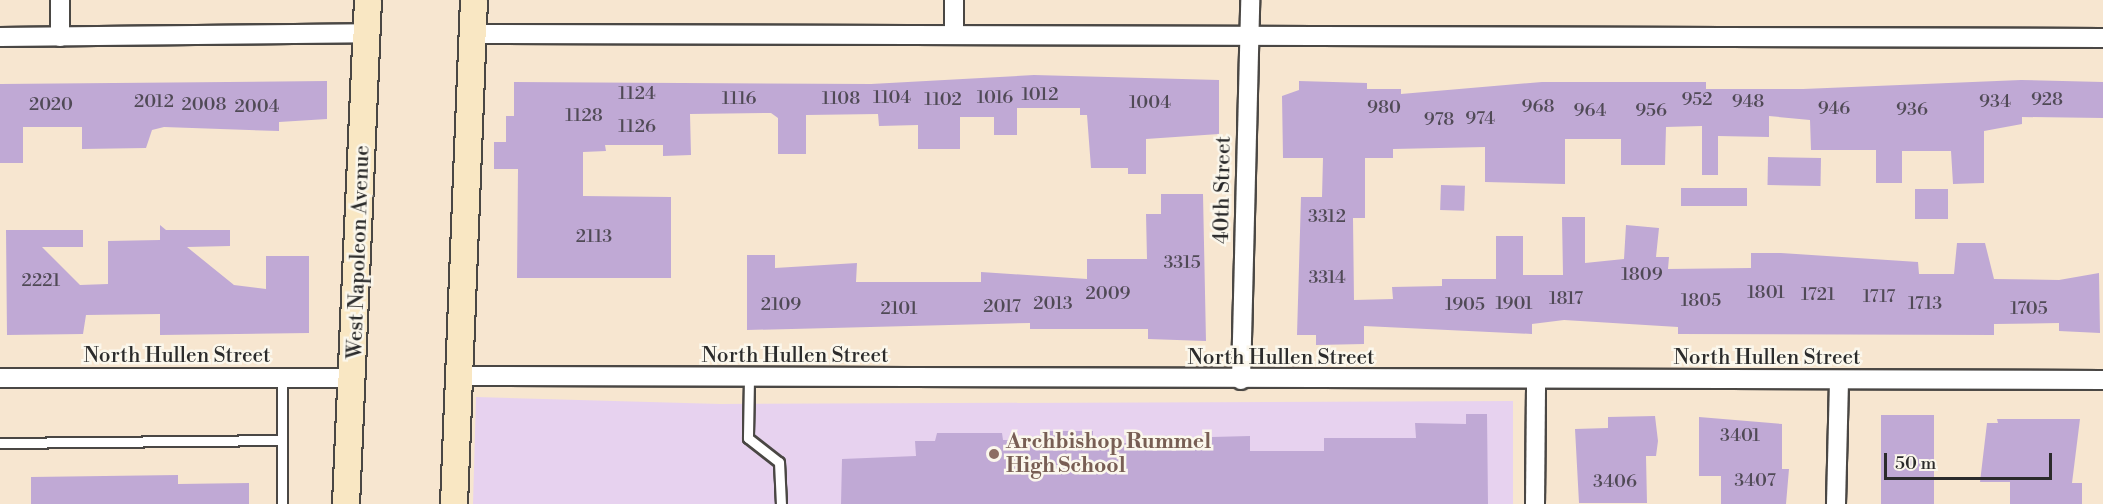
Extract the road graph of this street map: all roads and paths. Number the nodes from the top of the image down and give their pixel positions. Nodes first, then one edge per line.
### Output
1 (60, 0) edge
2 (368, 0) edge
3 (474, 0) edge
4 (954, 0) edge
5 (1250, 0) edge
6 (1250, 32) junction
7 (367, 33) junction
8 (954, 33) junction
9 (473, 34) junction
10 (0, 37) edge
11 (60, 37) junction
12 (2103, 38) edge
13 (459, 376) junction
14 (0, 378) edge
15 (282, 378) junction
16 (355, 378) junction
17 (749, 378) junction
18 (1241, 380) junction
19 (2103, 380) edge
20 (1536, 381) junction
21 (1839, 381) junction
22 (282, 440) junction
23 (0, 443) edge
24 (282, 504) edge
25 (346, 504) edge
26 (454, 504) edge
27 (781, 504) edge
28 (1535, 504) edge
29 (1836, 504) edge

1 - 11 street
2 - 7 main road, West Napoleon Avenue
3 - 9 main road
4 - 8 street
5 - 6 street, 40th Street
6 - 8 street
6 - 12 street
6 - 18 street, 40th Street
7 - 11 street
7 - 16 main road, West Napoleon Avenue
8 - 9 street
9 - 13 main road
10 - 11 street
13 - 17 street, North Hullen Street
13 - 26 main road
14 - 15 street, North Hullen Street
15 - 16 street, North Hullen Street
15 - 22 lane
16 - 25 main road, West Napoleon Avenue
17 - 18 street, North Hullen Street
17 - 27 lane
18 - 20 street, North Hullen Street
19 - 21 street, North Hullen Street
20 - 21 street, North Hullen Street
20 - 28 street
21 - 29 street
22 - 23 lane
22 - 24 lane

